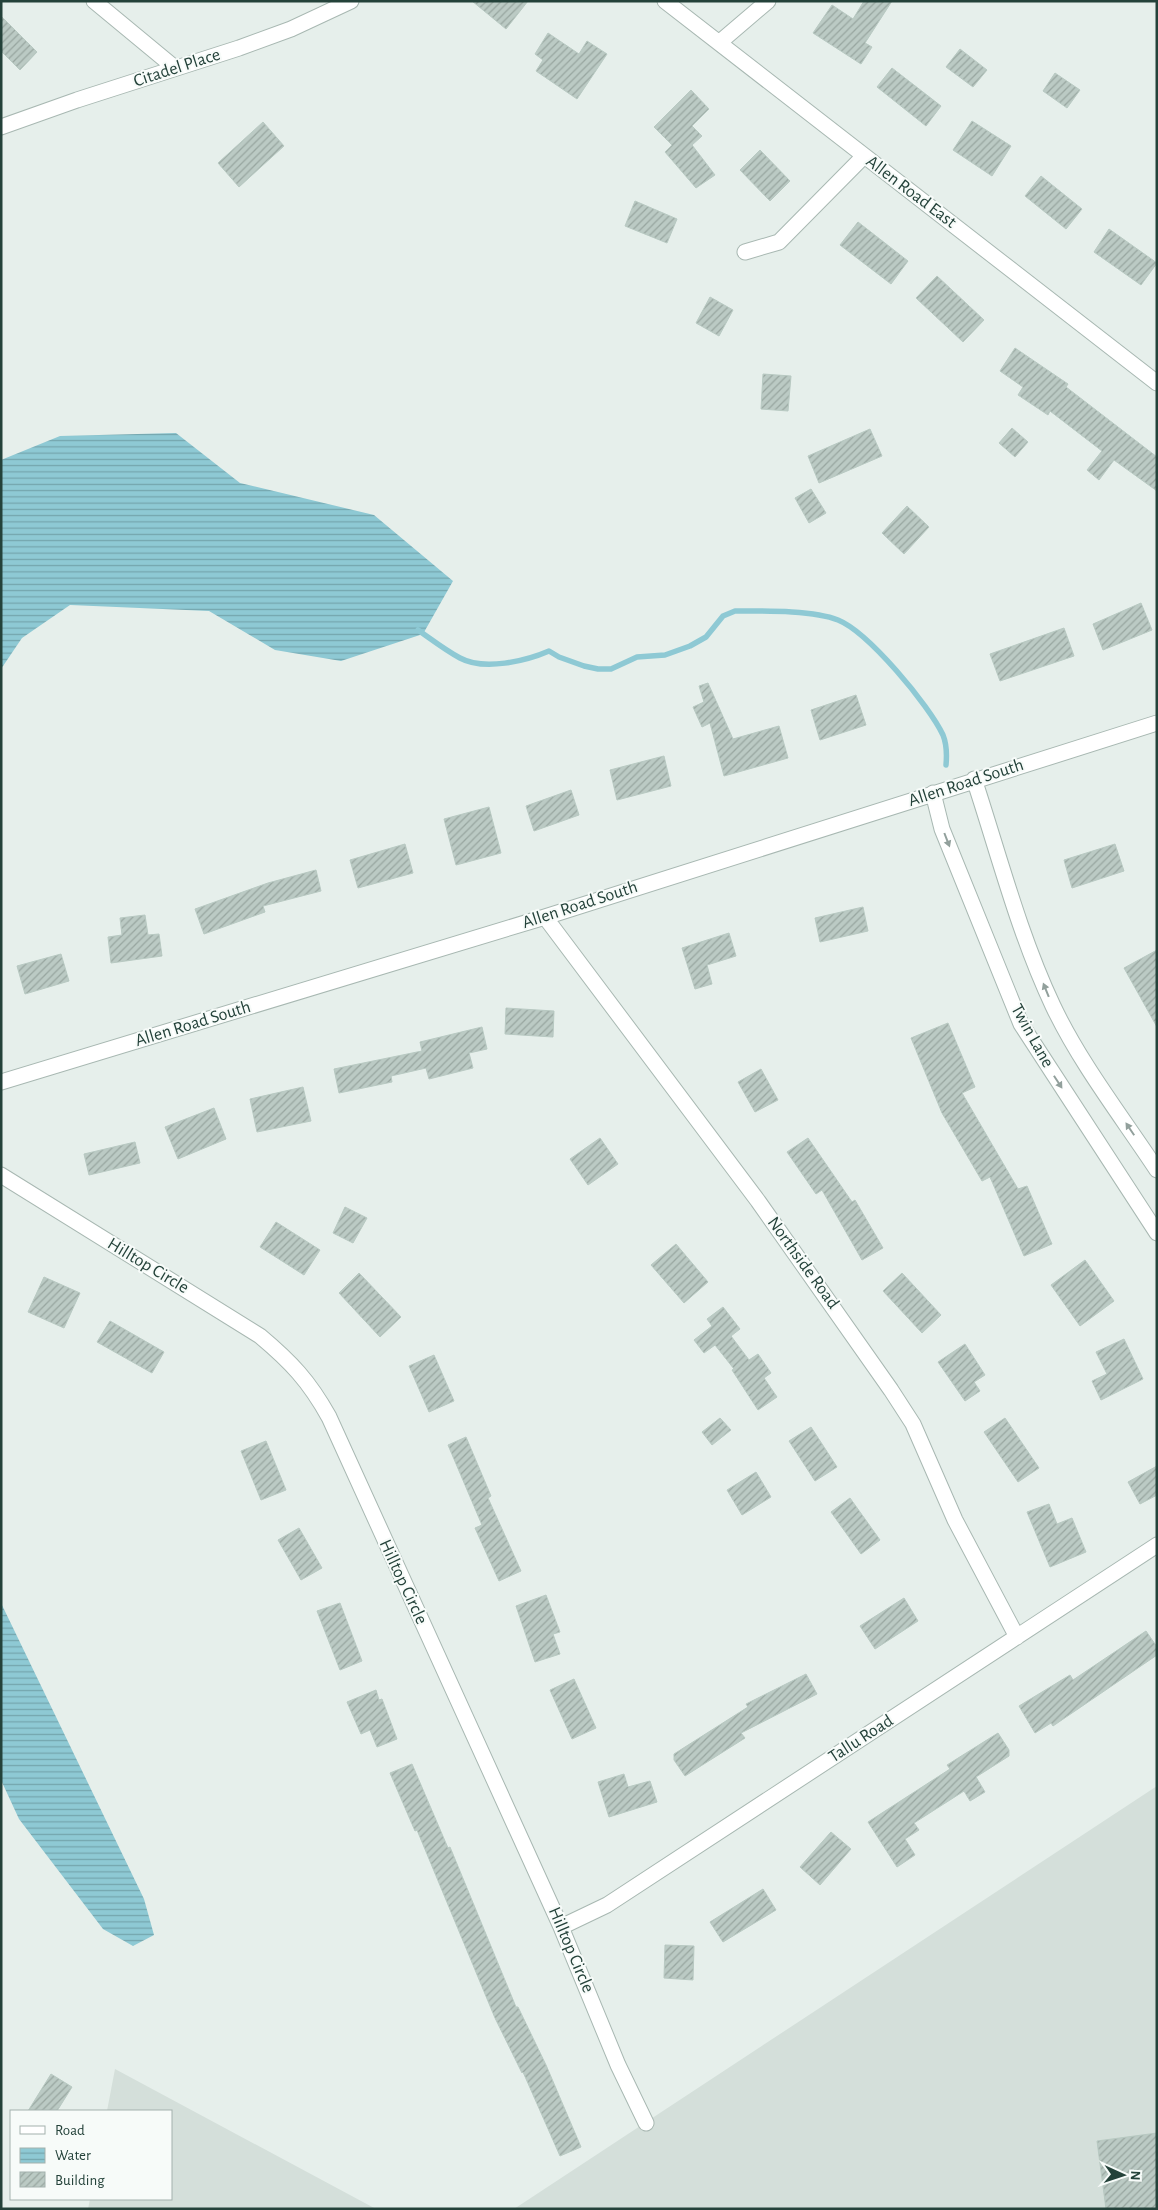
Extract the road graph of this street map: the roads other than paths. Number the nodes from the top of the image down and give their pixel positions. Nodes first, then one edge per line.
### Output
1 (94, 1) edge
2 (351, 1) edge
3 (665, 1) edge
4 (768, 1) edge
5 (720, 42) junction
6 (175, 68) junction
7 (1, 127) edge
8 (864, 156) junction
9 (745, 252) dead end
10 (1157, 383) edge
11 (1157, 723) edge
12 (974, 779) junction
13 (933, 794) junction
14 (545, 917) junction
15 (1, 1082) edge
16 (1157, 1170) edge
17 (1, 1175) edge
18 (1157, 1233) edge
19 (1157, 1545) edge
20 (1017, 1638) junction
21 (561, 1927) junction
22 (646, 2123) dead end

1 - 6 street
2 - 6 street, Citadel Place
3 - 5 street, Allen Road East
4 - 5 street
5 - 8 street, Allen Road East
6 - 7 street, Citadel Place
8 - 9 street
8 - 10 street, Allen Road East
11 - 12 street, Allen Road South
12 - 13 street, Allen Road South
16 -> 12 street, Twin Lane
13 - 14 street, Allen Road South
13 -> 18 street, Twin Lane
14 - 15 street, Allen Road South
14 - 20 street, Northside Road
17 - 21 street, Hilltop Circle
19 - 20 street, Tallu Road
20 - 21 street, Tallu Road
21 - 22 street, Hilltop Circle

